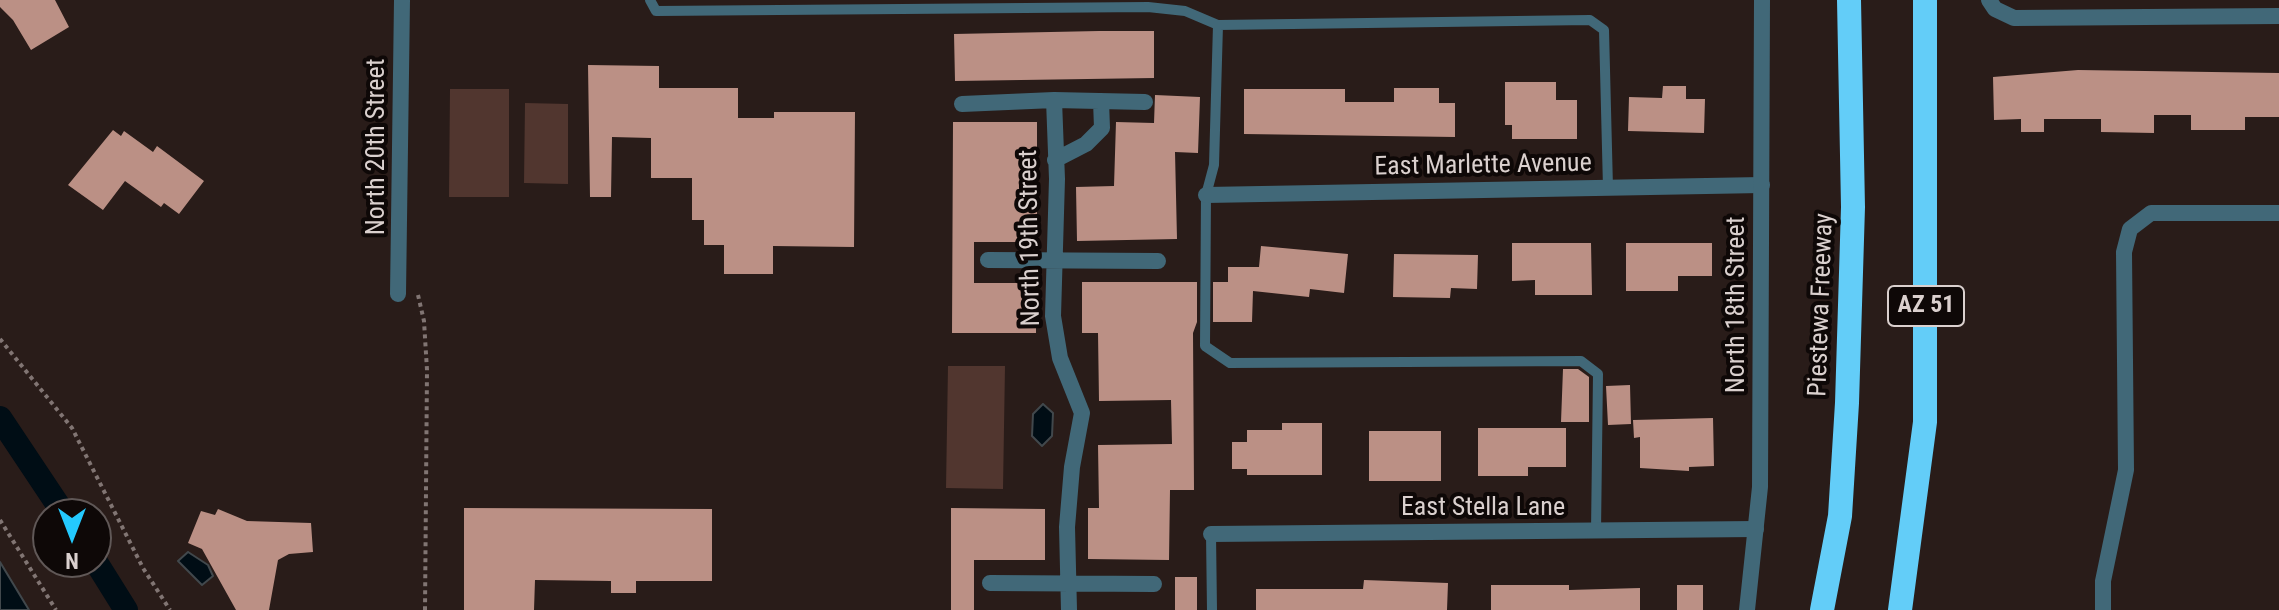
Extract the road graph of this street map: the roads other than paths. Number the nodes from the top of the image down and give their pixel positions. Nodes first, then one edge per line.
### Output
1 (402, 0) edge
2 (650, 0) edge
3 (1762, 0) edge
4 (1849, 0) edge
5 (1925, 0) edge
6 (1992, 5) edge
7 (2279, 16) edge
8 (1218, 25) junction
9 (1054, 100) junction
10 (1101, 101) junction
11 (1145, 102) dead end
12 (962, 104) dead end
13 (1055, 160) junction
14 (1762, 185) junction
15 (1608, 188) junction
16 (1206, 195) junction
17 (2279, 213) edge
18 (988, 260) dead end
19 (1055, 261) junction
20 (1158, 261) dead end
21 (398, 294) dead end
22 (1756, 529) junction
23 (1596, 531) junction
24 (1211, 534) joint
25 (990, 583) dead end
26 (1154, 584) dead end
27 (1069, 585) junction
28 (1069, 610) edge
29 (1212, 610) edge
30 (1747, 610) edge
31 (1822, 610) edge
32 (1900, 610) edge
33 (2103, 610) edge

1 - 21 street, North 20th Street
2 - 8 lane
3 - 14 street, North 18th Street
4 - 31 highway, Piestewa Freeway / AZ 51
5 - 32 highway, AZ 51
6 - 7 street
8 - 15 lane
8 - 16 lane
9 - 10 street
9 - 12 street
9 - 13 street, North 19th Street
10 - 11 street
10 - 13 street
13 - 19 street, North 19th Street
14 - 15 street, East Marlette Avenue
14 - 22 street, North 18th Street
15 - 16 street, East Marlette Avenue
16 - 23 lane
17 - 33 street
18 - 19 street
19 - 20 street
19 - 27 street, North 19th Street
22 - 23 street, East Stella Lane
22 - 30 street, North 18th Street
23 - 24 street, East Stella Lane
24 - 29 lane
25 - 27 street
26 - 27 street
27 - 28 street, North 19th Street

